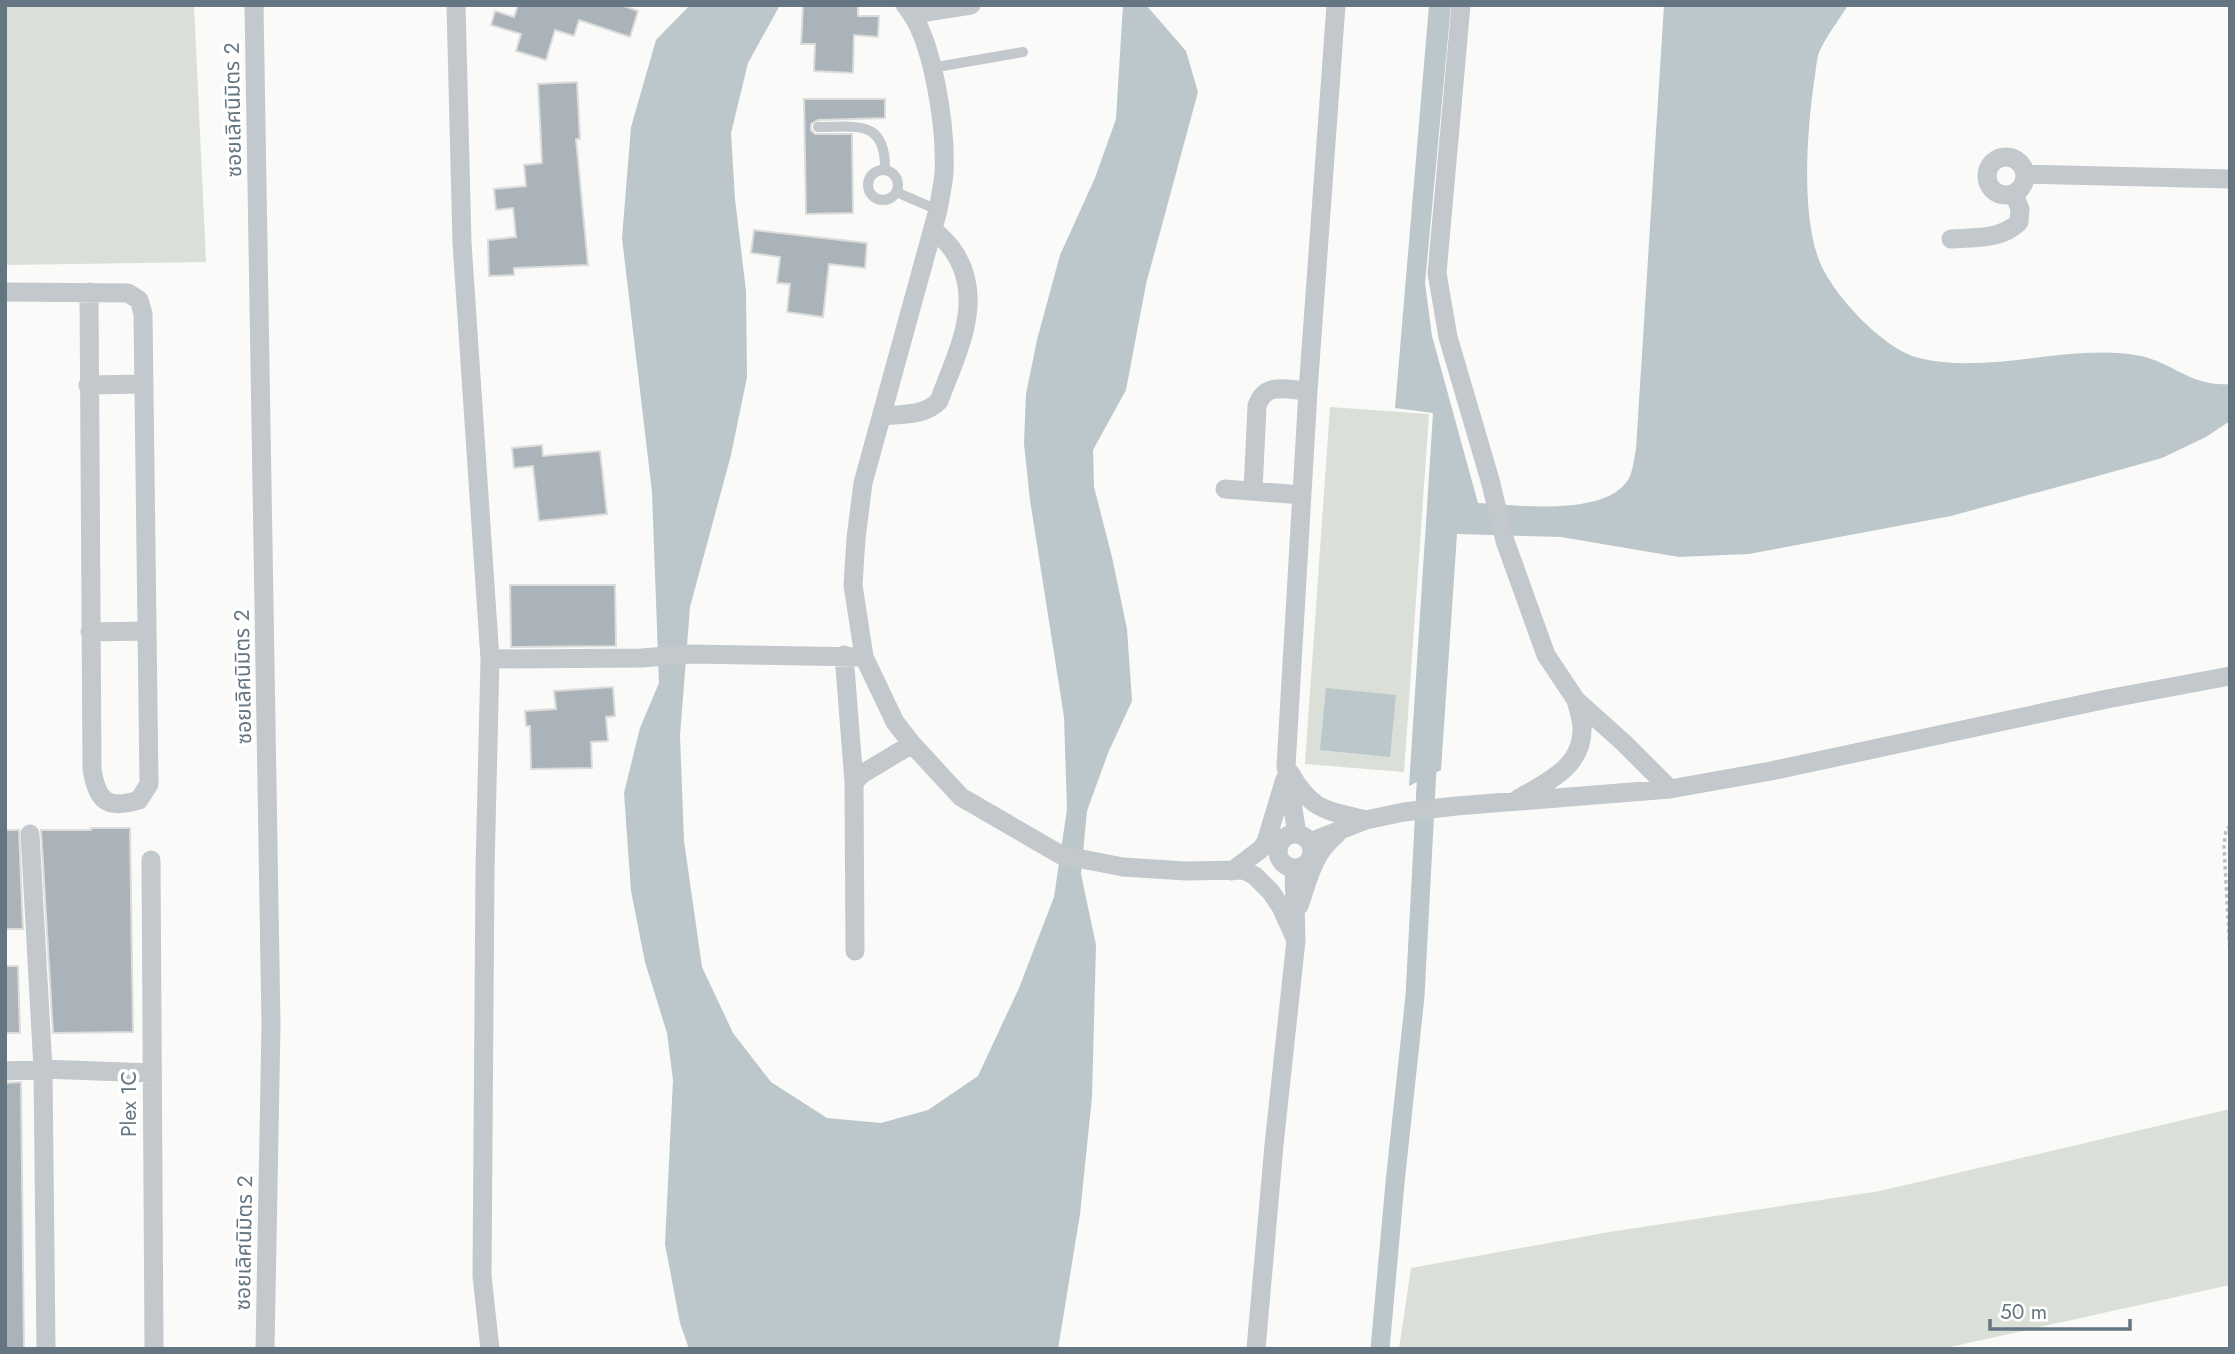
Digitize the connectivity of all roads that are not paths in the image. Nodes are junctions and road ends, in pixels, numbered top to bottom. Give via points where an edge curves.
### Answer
1 (254, 5) edge
2 (456, 5) edge
3 (971, 5) edge
4 (1336, 5) edge
5 (1461, 5) edge
6 (909, 10) edge
7 (1023, 52) dead end
8 (931, 68) junction
9 (818, 127) dead end
10 (885, 170) junction
11 (2025, 174) junction
12 (2230, 179) edge
13 (896, 192) junction
14 (2014, 194) junction
15 (935, 220) junction
16 (1951, 239) dead end
17 (5, 292) edge
18 (89, 292) junction
19 (144, 384) junction
20 (88, 386) junction
21 (1308, 391) junction
22 (882, 416) junction
23 (1225, 489) dead end
24 (1253, 491) junction
25 (1302, 495) junction
26 (147, 631) junction
27 (90, 632) junction
28 (844, 655) junction
29 (864, 657) junction
30 (491, 659) junction
31 (2230, 676) edge
32 (1576, 700) junction
33 (912, 744) junction
34 (1286, 769) junction
35 (854, 782) junction
36 (1670, 789) junction
37 (1514, 802) junction
38 (1361, 822) junction
39 (30, 834) dead end
40 (1303, 838) junction
41 (151, 860) dead end
42 (1287, 865) junction
43 (1238, 871) junction
44 (1295, 916) junction
45 (1296, 940) junction
46 (855, 951) dead end
47 (43, 1069) junction
48 (5, 1071) edge
49 (152, 1073) junction
50 (46, 1349) edge
51 (154, 1349) edge
52 (265, 1349) edge
53 (490, 1349) edge
54 (1255, 1349) edge

1 - 52 street, ซอยเลิศนิมิตร 2 via 271,1025
2 - 30 street via 462,243
3 - 6 street
4 - 21 street
5 - 32 street via 1437,273 1448,337 1505,541 1546,655
6 - 8 street
7 - 8 lane
8 - 15 street via 943,131 944,174
9 - 10 lane via 867,129 878,136 884,144
10 - 13 lane via 898,180
10 - 13 lane via 870,175 868,191 880,201
11 - 12 street
11 - 14 street
11 - 14 street via 2010,158 1990,167 1993,189
13 - 15 lane
14 - 16 street via 2019,222 2010,230
15 - 22 street
15 - 22 street via 962,269 970,298 967,326 939,401 924,411
17 - 18 street
18 - 19 street via 128,293 139,300 144,314
18 - 20 street
19 - 20 street
19 - 26 street
20 - 27 street
21 - 24 street via 1275,389 1260,395
21 - 25 street
22 - 29 street via 863,483 855,547 853,585
23 - 24 street
24 - 25 street
25 - 34 street
26 - 27 street
26 - 27 street via 149,784 139,800 122,805 106,802 95,790
28 - 29 street
28 - 30 street
28 - 35 street
29 - 33 street via 895,722
30 - 53 street via 482,1249
31 - 36 street
32 - 36 street
32 - 37 street via 1582,728 1578,752 1564,772
33 - 35 street
33 - 43 street via 961,797 1071,858 1123,867
34 - 38 street via 1314,804
34 - 40 street
34 - 43 street via 1266,842
35 - 46 street
36 - 37 street
37 - 38 street via 1404,812
38 - 40 street
38 - 44 street via 1322,847
39 - 47 street
40 - 42 street via 1311,855 1308,862 1301,867
40 - 42 street via 1288,835 1281,839 1278,854
41 - 49 street, Plex 1C
42 - 43 street
42 - 44 street
43 - 45 street via 1255,876 1271,892
44 - 45 street
45 - 54 street
47 - 48 street
47 - 49 street
47 - 50 street
49 - 51 street, Plex 1C

